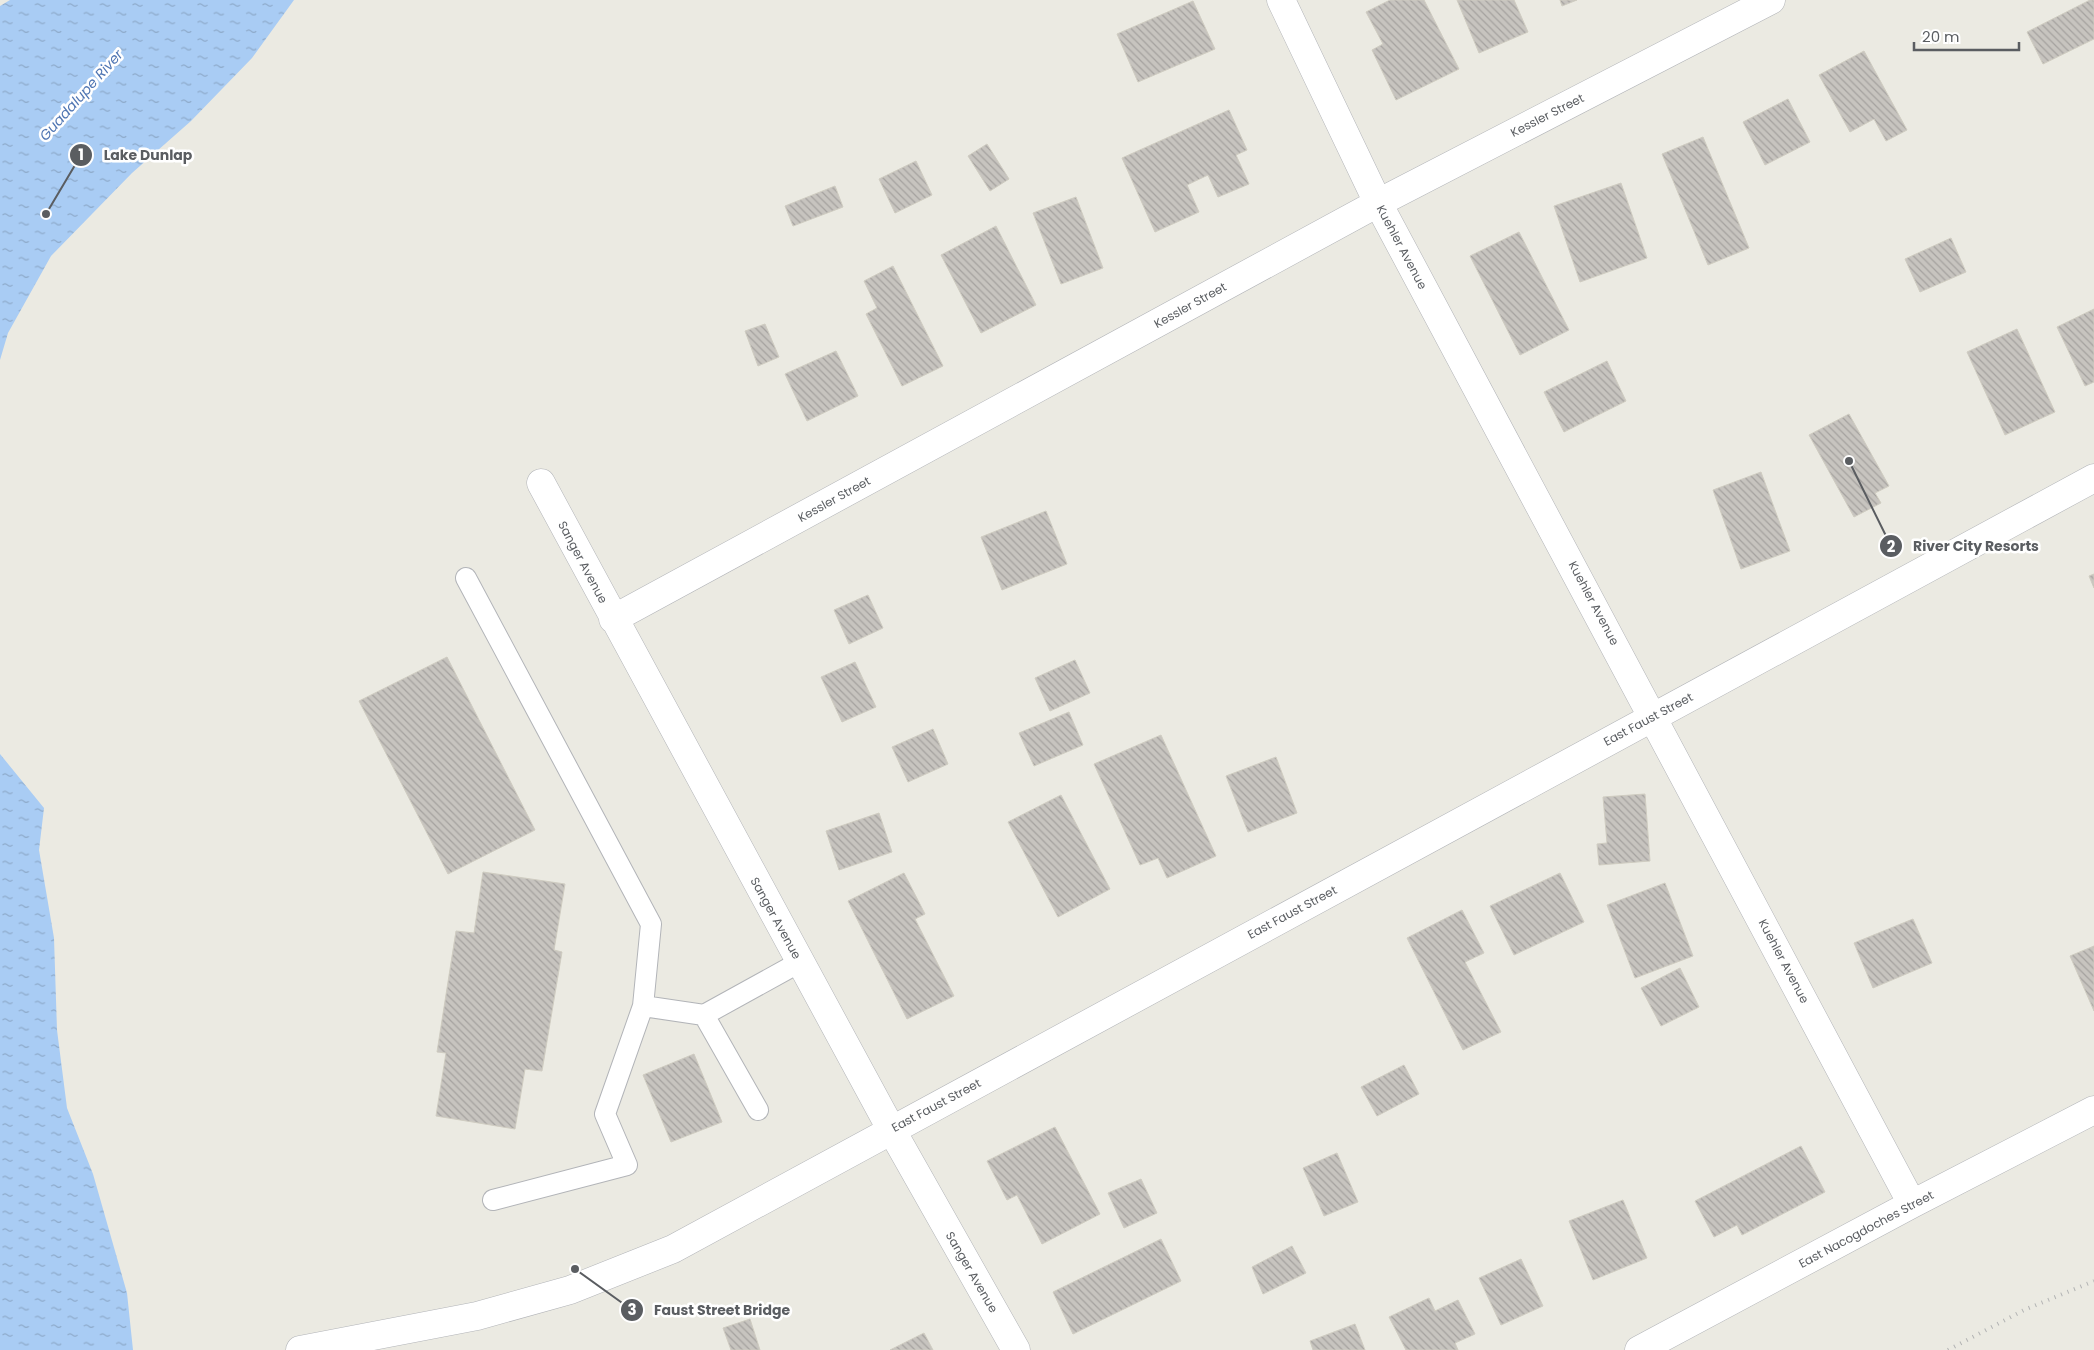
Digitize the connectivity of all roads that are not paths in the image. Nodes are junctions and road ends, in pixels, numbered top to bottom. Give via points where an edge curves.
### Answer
1 (1281, 0) edge
2 (1771, 0) edge
3 (1378, 203) junction
4 (2094, 478) edge
5 (541, 483) dead end
6 (466, 578) dead end
7 (613, 619) junction
8 (1654, 716) junction
9 (800, 962) junction
10 (643, 1006) junction
11 (704, 1015) junction
12 (758, 1110) dead end
13 (2094, 1110) edge
14 (891, 1129) junction
15 (493, 1200) dead end
16 (1912, 1204) junction
17 (300, 1350) edge
18 (1016, 1350) edge
19 (1639, 1350) edge

1 - 3 street, Kuehler Avenue
2 - 3 street, Kessler Street
3 - 7 street, Kessler Street
3 - 8 street, Kuehler Avenue
4 - 8 street, East Faust Street
5 - 7 street, Sanger Avenue
6 - 10 lane via 651,924
7 - 9 street, Sanger Avenue
8 - 14 street, East Faust Street
8 - 16 street, Kuehler Avenue
9 - 11 lane
9 - 14 street, Sanger Avenue
10 - 11 lane
10 - 15 lane via 605,1114 627,1165
11 - 12 lane
13 - 16 street, East Nacogdoches Street
14 - 17 street, East Faust Street via 673,1249 570,1290 477,1316
14 - 18 street, Sanger Avenue
16 - 19 street, East Nacogdoches Street

